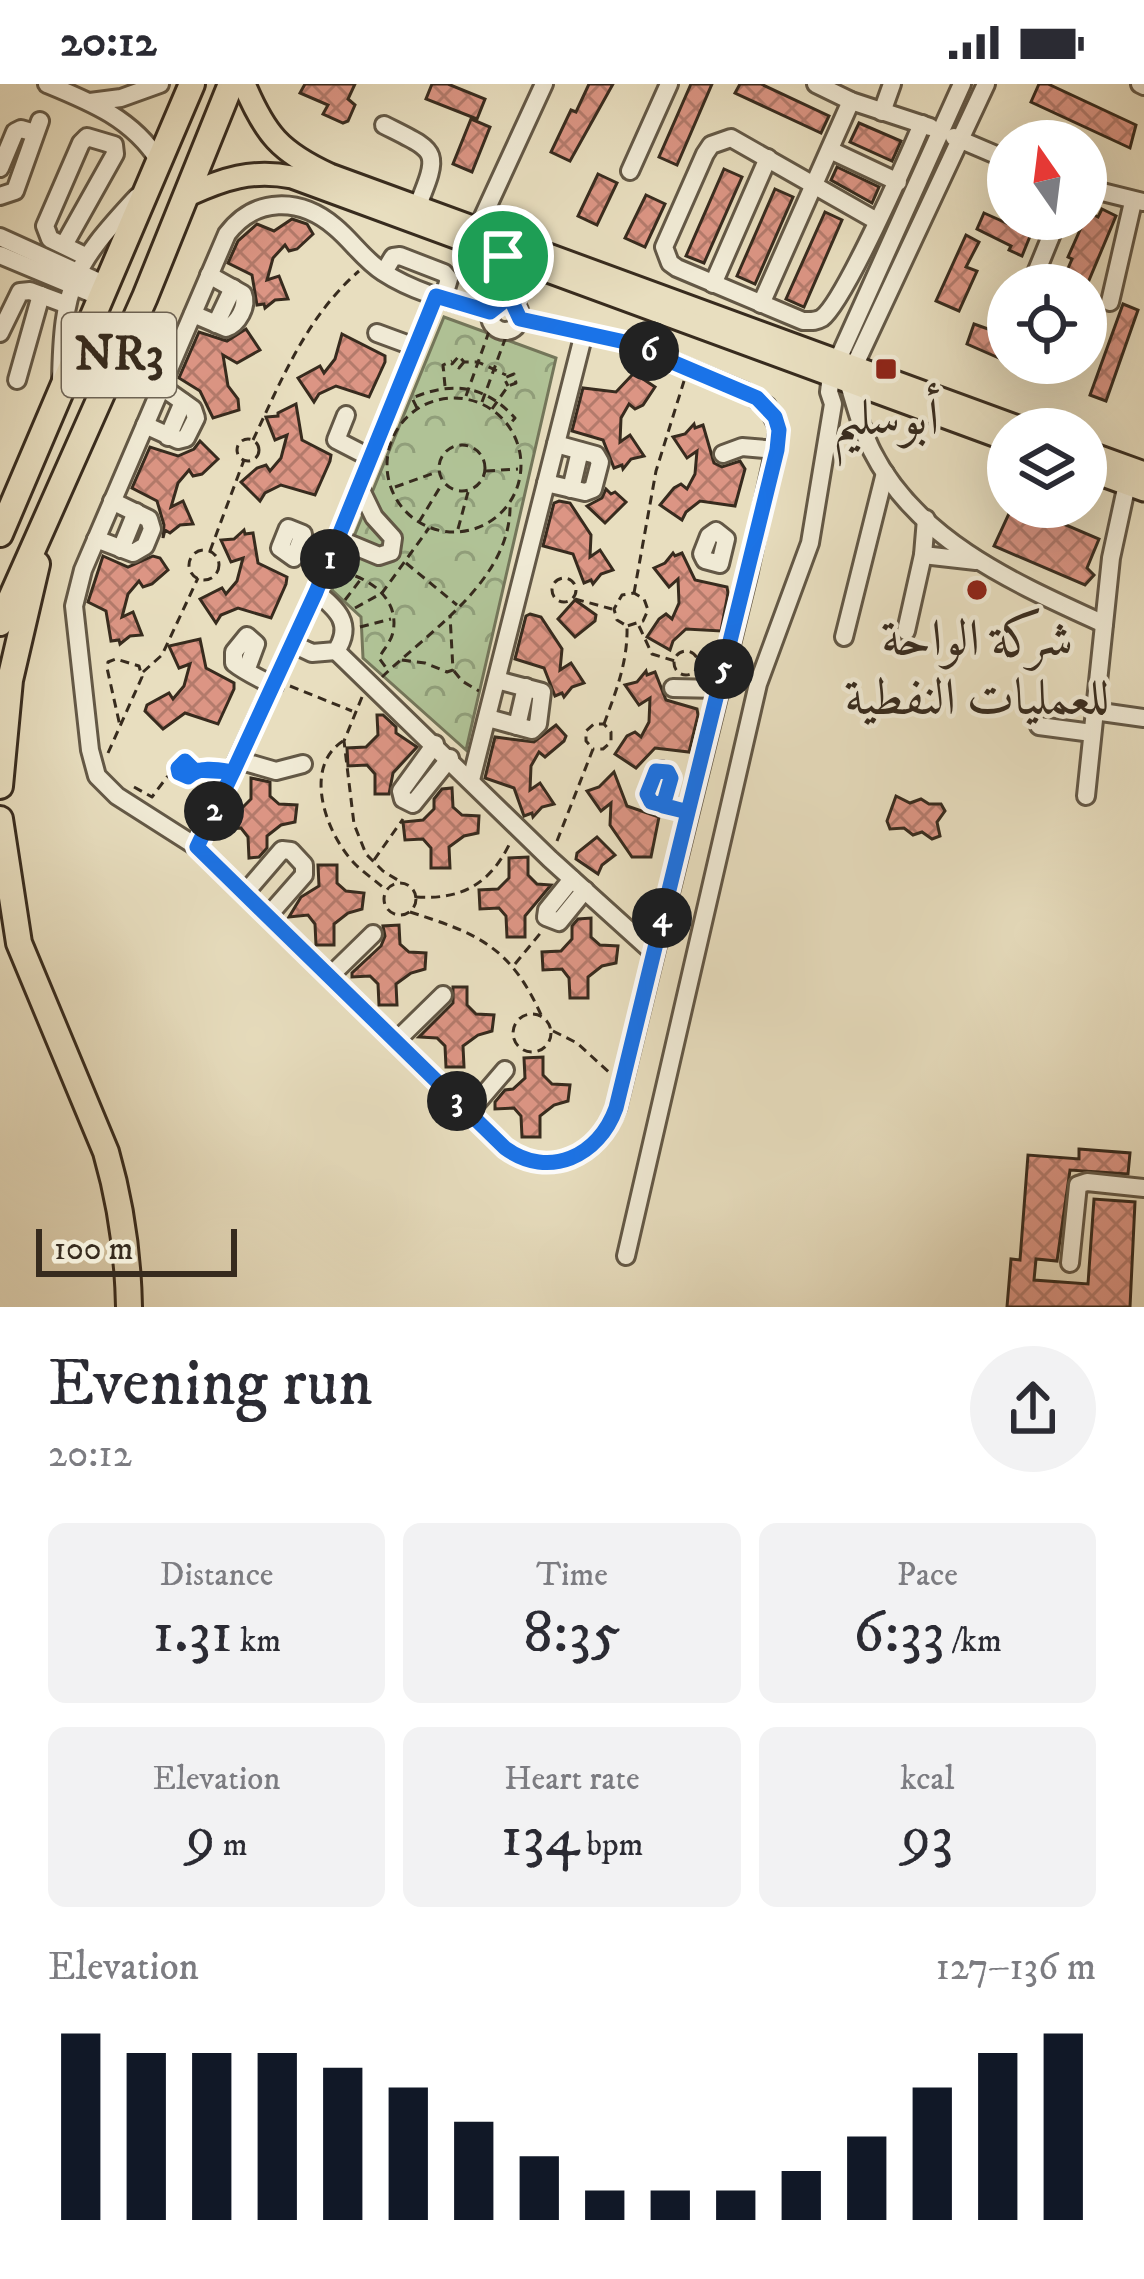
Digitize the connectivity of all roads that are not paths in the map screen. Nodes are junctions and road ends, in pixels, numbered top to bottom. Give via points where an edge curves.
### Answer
1 (47, 84) edge
2 (160, 84) edge
3 (192, 84) edge
4 (231, 84) edge
5 (244, 84) edge
6 (544, 84) edge
7 (669, 84) edge
8 (815, 84) edge
9 (892, 84) edge
10 (962, 84) edge
11 (986, 84) edge
12 (851, 101) junction
13 (89, 102) junction
14 (882, 112) junction
15 (922, 124) junction
16 (384, 125) dead end
17 (942, 130) junction
18 (6, 138) edge
19 (961, 141) junction
20 (830, 150) junction
21 (987, 152) edge
22 (768, 158) junction
23 (0, 168) edge
24 (68, 171) junction
25 (630, 171) dead end
26 (154, 172) junction
27 (327, 182) junction
28 (898, 182) junction
29 (97, 186) junction
30 (814, 188) junction
31 (1107, 194) edge
32 (188, 195) junction
33 (0, 196) edge
34 (1138, 202) edge
35 (418, 206) junction
36 (875, 220) junction
37 (473, 236) junction
38 (0, 237) edge
39 (64, 245) junction
40 (0, 256) edge
41 (503, 256) junction
42 (537, 268) junction
43 (78, 271) junction
44 (209, 274) junction
45 (713, 284) junction
46 (106, 292) junction
47 (41, 295) junction
48 (439, 297) junction
49 (1110, 302) dead end
50 (65, 304) junction
51 (761, 304) junction
52 (193, 314) junction
53 (504, 315) junction
54 (0, 333) edge
55 (377, 333) dead end
56 (584, 333) junction
57 (415, 347) junction
58 (842, 370) junction
59 (17, 380) dead end
60 (162, 387) junction
61 (60, 396) junction
62 (346, 415) dead end
63 (987, 417) edge
64 (145, 425) junction
65 (987, 431) edge
66 (556, 444) junction
67 (777, 450) junction
68 (723, 454) dead end
69 (370, 458) junction
70 (1107, 464) edge
71 (885, 473) junction
72 (1107, 474) edge
73 (1138, 482) edge
74 (546, 483) junction
75 (359, 486) junction
76 (112, 502) junction
77 (926, 519) junction
78 (47, 521) junction
79 (0, 534) edge
80 (96, 539) junction
81 (338, 539) junction
82 (923, 555) junction
83 (295, 558) dead end
84 (977, 561) junction
85 (720, 565) dead end
86 (327, 567) junction
87 (748, 571) junction
88 (316, 592) junction
89 (0, 623) edge
90 (1104, 625) junction
91 (906, 631) dead end
92 (844, 637) dead end
93 (293, 644) junction
94 (336, 651) junction
95 (246, 671) dead end
96 (277, 680) junction
97 (673, 688) dead end
98 (495, 689) junction
99 (719, 689) junction
100 (1094, 711) junction
101 (488, 718) junction
102 (1144, 718) edge
103 (1039, 726) dead end
104 (1091, 733) junction
105 (435, 744) junction
106 (450, 758) junction
107 (303, 764) dead end
108 (236, 766) junction
109 (471, 780) junction
110 (0, 786) edge
111 (1086, 796) dead end
112 (663, 806) dead end
113 (688, 812) junction
114 (0, 819) edge
115 (197, 847) junction
116 (261, 875) junction
117 (578, 885) junction
118 (245, 893) junction
119 (285, 897) junction
120 (268, 916) junction
121 (551, 920) road end
122 (373, 934) dead end
123 (654, 953) junction
124 (330, 976) junction
125 (443, 995) dead end
126 (396, 1041) junction
127 (505, 1070) dead end
128 (469, 1112) junction
129 (1144, 1188) edge
130 (626, 1256) dead end
131 (1070, 1263) dead end
132 (129, 1307) edge

1 - 13 street
2 - 13 street
3 - 26 highway, NR3
4 - 32 highway, NR3
5 - 27 main road via 272,138
6 - 37 street
7 - 25 street
8 - 12 street
9 - 14 street
10 - 17 street
11 - 19 street
12 - 14 street
12 - 20 street
13 - 26 street via 137,131
14 - 15 street
15 - 17 street
15 - 28 street
16 - 35 street via 433,158
17 - 19 street
17 - 58 street
18 - 23 street
18 - 33 street via 37,127 15,190
19 - 21 street
19 - 58 street
20 - 28 street
20 - 30 street
22 - 30 street
22 - 45 street
22 - 45 street via 730,138 711,146 666,238 670,263
24 - 29 street
24 - 29 street via 83,139 110,143 116,154
24 - 39 street via 45,226
26 - 43 street
26 - 46 highway, NR3
27 - 32 main road via 252,173
27 - 35 main road
27 - 37 main road
28 - 36 street
29 - 39 street
30 - 36 street
30 - 51 street
31 - 34 street
32 - 78 highway, NR3
34 - 49 street
35 - 37 main road
36 - 51 street via 823,317 803,321
37 - 41 main road
37 - 58 main road
38 - 43 street
39 - 43 street
40 - 43 street
41 - 42 main road
41 - 53 street
42 - 53 street
42 - 58 main road
43 - 46 street
43 - 50 street
44 - 48 street via 239,217 277,203 324,219 376,267
44 - 52 street
44 - 52 street via 232,287 216,324
45 - 51 street
46 - 61 highway, NR3
47 - 50 street
47 - 54 street via 17,294
47 - 59 street
48 - 53 street
48 - 57 street
50 - 61 street
52 - 60 street
53 - 56 street
55 - 57 street
56 - 66 street
56 - 67 street via 757,398 779,430
57 - 69 street
58 - 63 main road
58 - 65 main road
58 - 71 street
58 - 130 street via 829,392 810,543 758,684
60 - 64 street
60 - 64 street via 195,413 195,422 182,440
61 - 79 highway, NR3
62 - 69 street via 335,440
64 - 76 street
66 - 74 street
66 - 74 street via 596,455 595,484 585,493
67 - 68 street
67 - 87 street
69 - 75 street
70 - 73 main road
71 - 77 street
71 - 92 street
72 - 73 main road
73 - 90 street via 1111,557
74 - 98 street
75 - 81 street
75 - 81 street via 393,538 391,552 379,556
76 - 80 street
76 - 80 street via 136,512 121,549
77 - 82 street
77 - 84 street
78 - 89 highway, NR3
78 - 110 highway via 10,680
80 - 115 street via 74,606 92,764 125,802
81 - 86 street
82 - 84 street
82 - 91 street
83 - 86 street
84 - 90 street
85 - 87 street
86 - 88 street
87 - 99 street
88 - 93 street
88 - 94 street via 341,619
90 - 100 street
93 - 94 street
93 - 96 street
94 - 105 street
95 - 96 street
96 - 108 street
97 - 99 street
98 - 101 street
98 - 101 street via 526,688 518,726
99 - 113 street
100 - 102 street
100 - 104 street
101 - 109 street
103 - 104 street
104 - 111 street
105 - 106 street
105 - 106 street via 403,799 413,804
106 - 109 street
107 - 108 street via 276,771
108 - 115 street
109 - 117 street
112 - 113 street
113 - 123 street
114 - 132 highway via 19,943 117,1188
115 - 118 street
116 - 118 street
116 - 119 street
116 - 119 street via 291,851 305,870
117 - 121 street via 547,910
117 - 123 street
118 - 120 street
119 - 120 street
120 - 124 street
122 - 124 street
123 - 128 street via 623,1085 604,1135 587,1150 562,1162 535,1162 513,1154
124 - 126 street
125 - 126 street
126 - 128 street
127 - 128 street
129 - 131 street via 1078,1185

